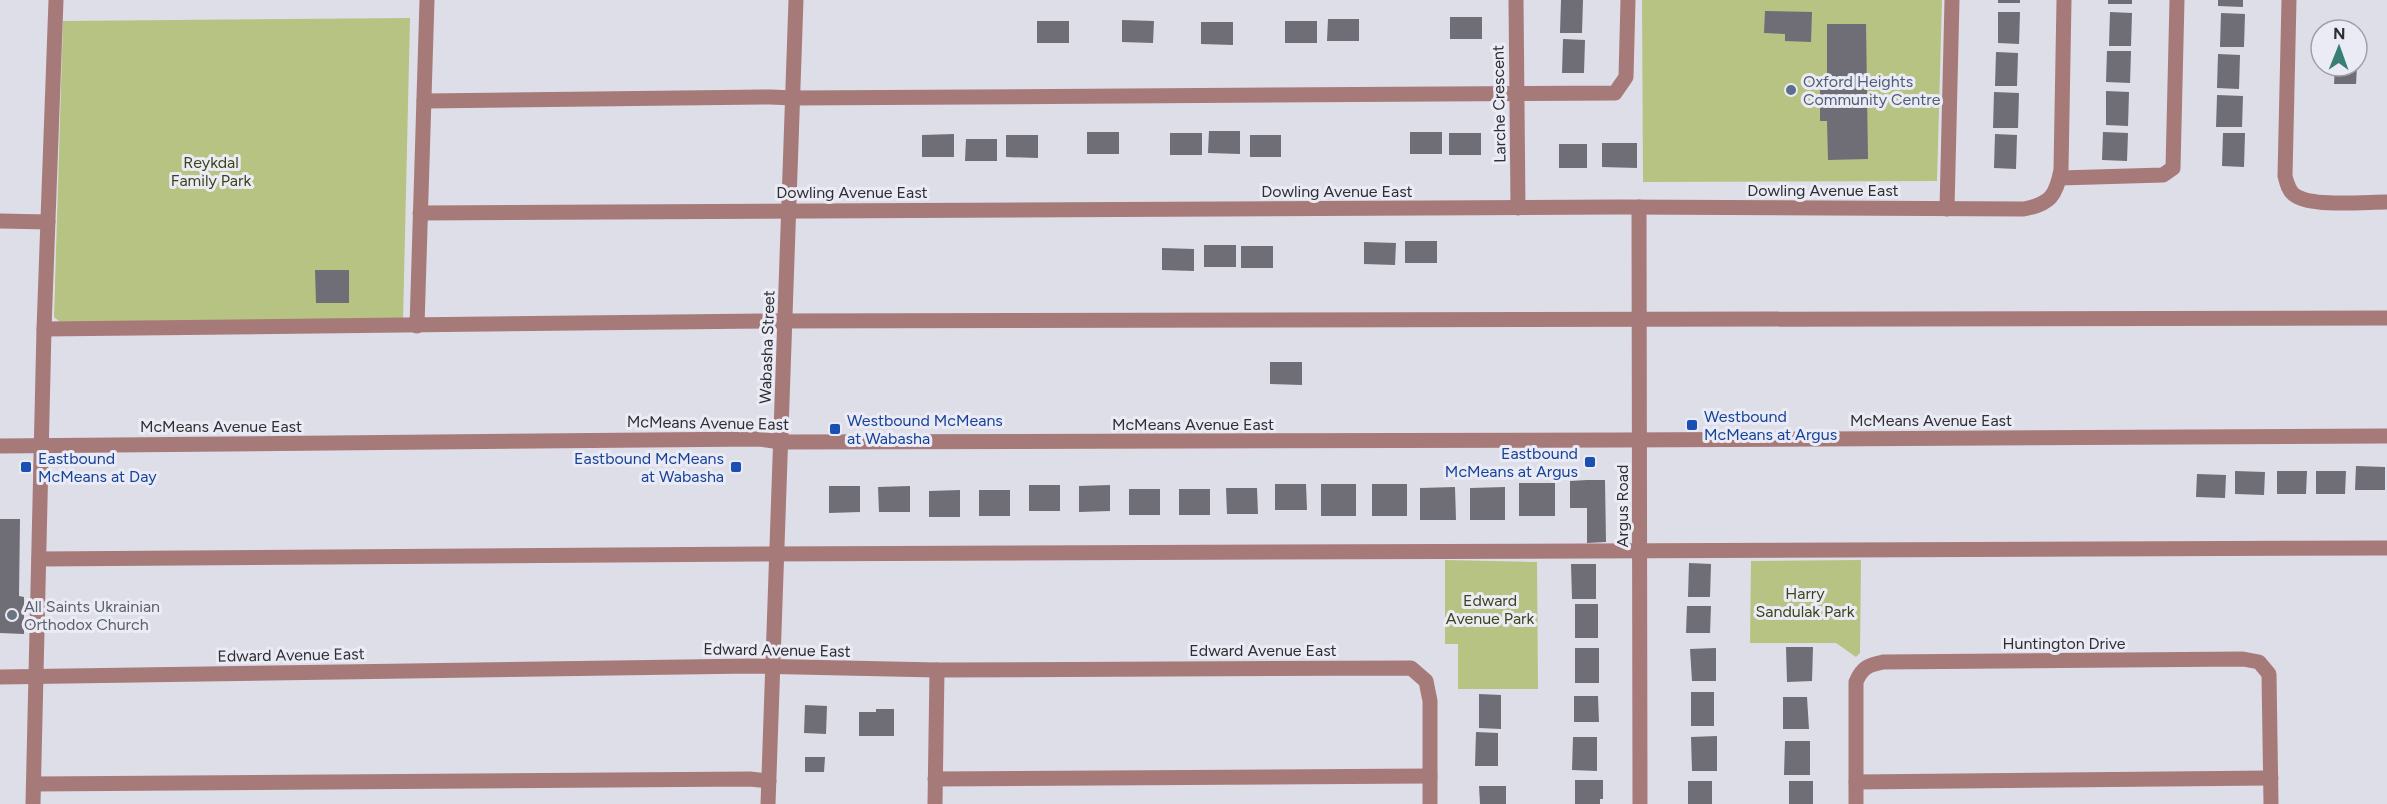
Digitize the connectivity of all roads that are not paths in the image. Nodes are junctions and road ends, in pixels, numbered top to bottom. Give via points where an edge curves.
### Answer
1 (56, 0) edge
2 (427, 0) edge
3 (796, 0) edge
4 (1516, 0) edge
5 (1628, 0) edge
6 (1952, 0) edge
7 (2064, 0) edge
8 (2177, 0) edge
9 (2289, 0) edge
10 (1517, 94) junction
11 (793, 98) junction
12 (424, 102) junction
13 (2060, 178) junction
14 (2387, 202) edge
15 (1639, 207) junction
16 (1518, 208) junction
17 (1947, 209) junction
18 (790, 212) junction
19 (420, 213) junction
20 (0, 220) edge
21 (48, 222) junction
22 (2387, 318) edge
23 (1641, 320) junction
24 (786, 322) junction
25 (417, 326) junction
26 (44, 329) junction
27 (2387, 436) edge
28 (1639, 440) junction
29 (781, 442) junction
30 (42, 445) junction
31 (0, 446) edge
32 (2387, 548) edge
33 (1640, 550) junction
34 (775, 555) junction
35 (39, 559) junction
36 (773, 667) junction
37 (937, 670) junction
38 (0, 677) edge
39 (36, 677) junction
40 (1430, 776) junction
41 (2271, 778) junction
42 (935, 779) junction
43 (769, 781) junction
44 (1856, 782) junction
45 (34, 784) junction
46 (33, 804) edge
47 (768, 804) edge
48 (935, 804) edge
49 (1430, 804) edge
50 (1640, 804) edge
51 (1856, 804) edge
52 (2271, 804) edge

1 - 21 street
2 - 12 street
3 - 11 street, Wabasha Street
4 - 10 street, Larche Crescent
5 - 10 street via 1626,77 1615,93
6 - 17 street
7 - 13 street
8 - 13 street via 2173,168 2163,175
9 - 14 street via 2287,187 2309,202
10 - 11 street
10 - 16 street, Larche Crescent
11 - 12 street
11 - 18 street, Wabasha Street
12 - 19 street
13 - 17 street, Dowling Avenue East via 2058,189 2042,205 2024,209
15 - 16 street, Dowling Avenue East
15 - 17 street, Dowling Avenue East
15 - 23 street, Argus Road
16 - 18 street, Dowling Avenue East
18 - 19 street, Dowling Avenue East
18 - 24 street, Wabasha Street
19 - 25 street
20 - 21 street
21 - 26 street
22 - 23 street
23 - 24 street
23 - 28 street, Argus Road
24 - 25 street
24 - 29 street, Wabasha Street
25 - 26 street
26 - 30 street
27 - 28 street, McMeans Avenue East
28 - 29 street, McMeans Avenue East
28 - 33 street, Argus Road
29 - 30 street, McMeans Avenue East via 759,439
29 - 34 street, Wabasha Street
30 - 31 street, McMeans Avenue East
30 - 35 street
32 - 33 street
33 - 34 street
33 - 50 street, Argus Road
34 - 35 street
34 - 36 street, Wabasha Street
35 - 39 street
36 - 37 street, Edward Avenue East
36 - 39 street, Edward Avenue East
36 - 43 street, Wabasha Street
37 - 40 street, Edward Avenue East via 1411,668 1426,681 1430,701
37 - 42 street
38 - 39 street, Edward Avenue East
39 - 45 street
40 - 42 street
40 - 49 street, Edward Avenue East
41 - 44 street
41 - 44 street, Huntington Drive via 2271,691 2269,674 2259,662 1895,662 1866,666 1856,682
41 - 52 street, Huntington Drive
42 - 48 street
43 - 45 street
43 - 47 street, Wabasha Street
44 - 51 street, Huntington Drive
45 - 46 street

